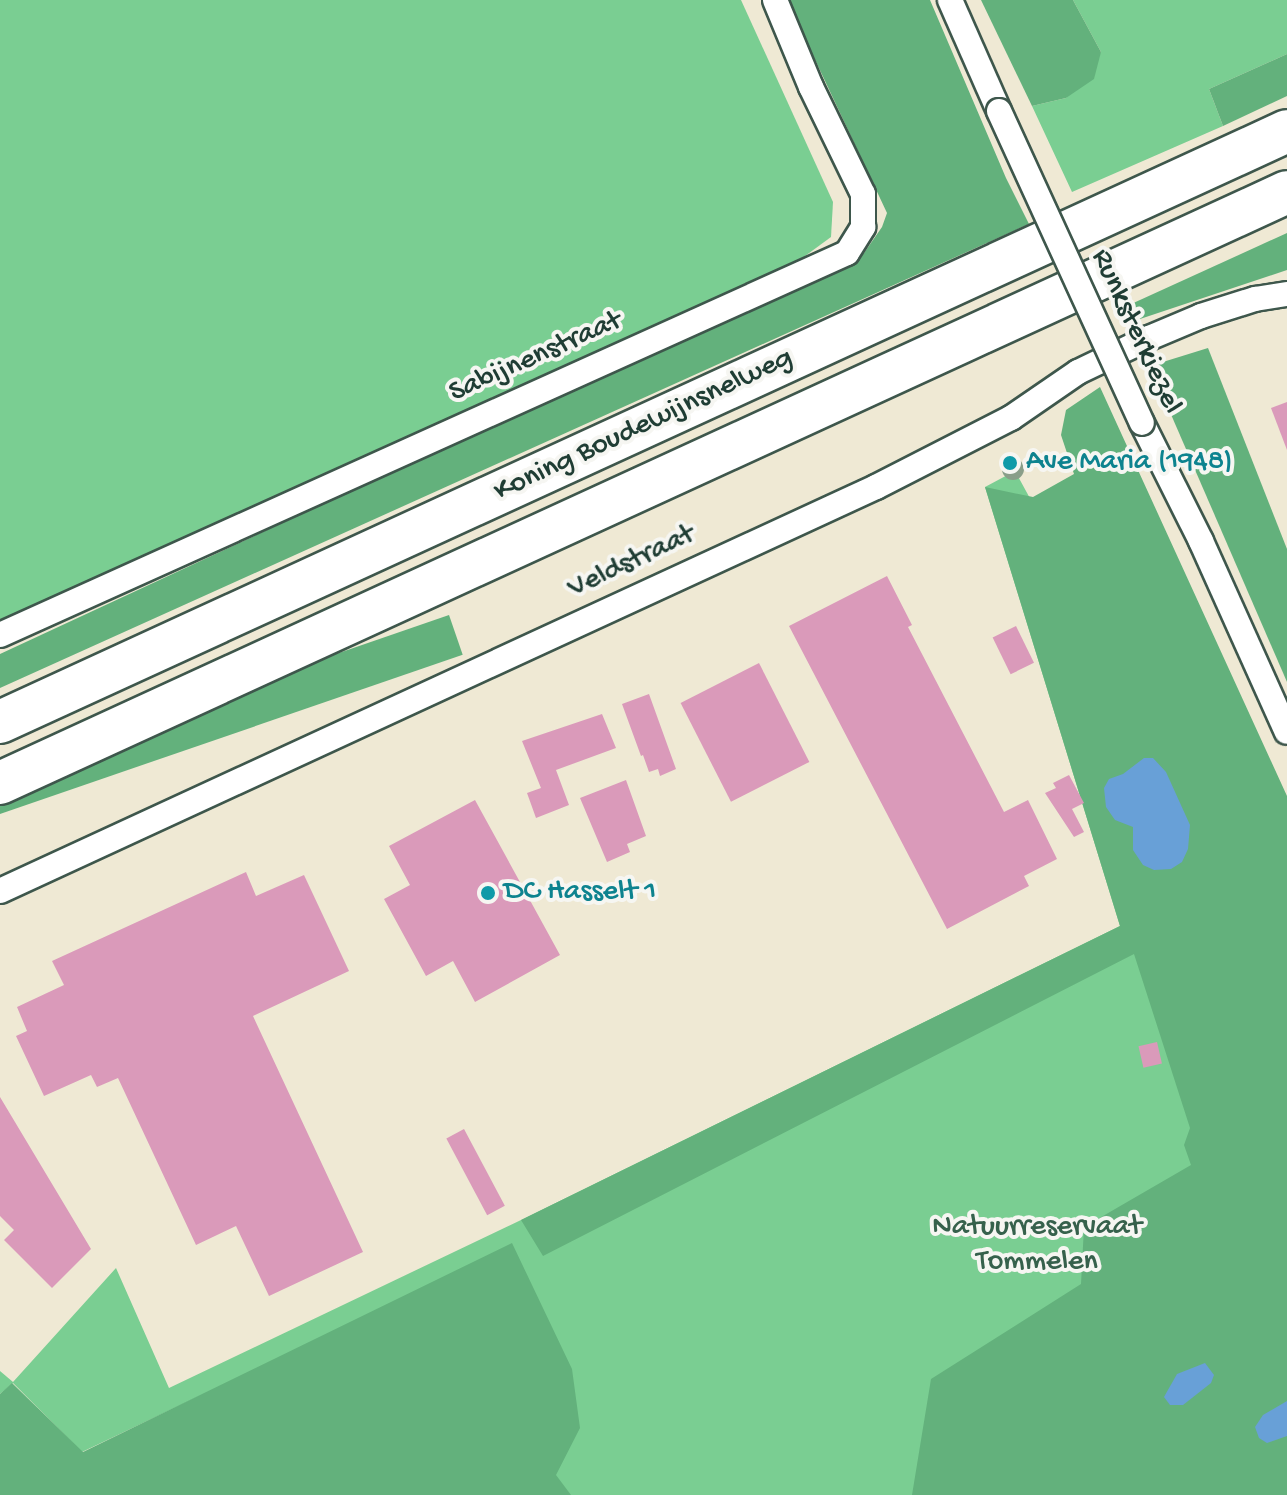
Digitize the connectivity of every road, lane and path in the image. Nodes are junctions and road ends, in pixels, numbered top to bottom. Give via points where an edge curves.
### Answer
1 (775, 0) edge
2 (950, 0) edge
3 (1287, 131) edge
4 (1287, 192) edge
5 (1287, 294) edge
6 (0, 635) edge
7 (0, 722) edge
8 (1287, 732) edge
9 (0, 783) edge
10 (0, 891) edge

1 - 6 street, Sabijnenstraat via 863,194 863,227 847,253
2 - 8 street, Runksterkiezel, bridge
3 - 7 highway, Koning Boudewijnsnelweg
4 - 9 highway, Koning Boudewijnsnelweg
5 - 10 street, Veldstraat via 1214,312 1149,338 1078,372 1011,418 876,487

